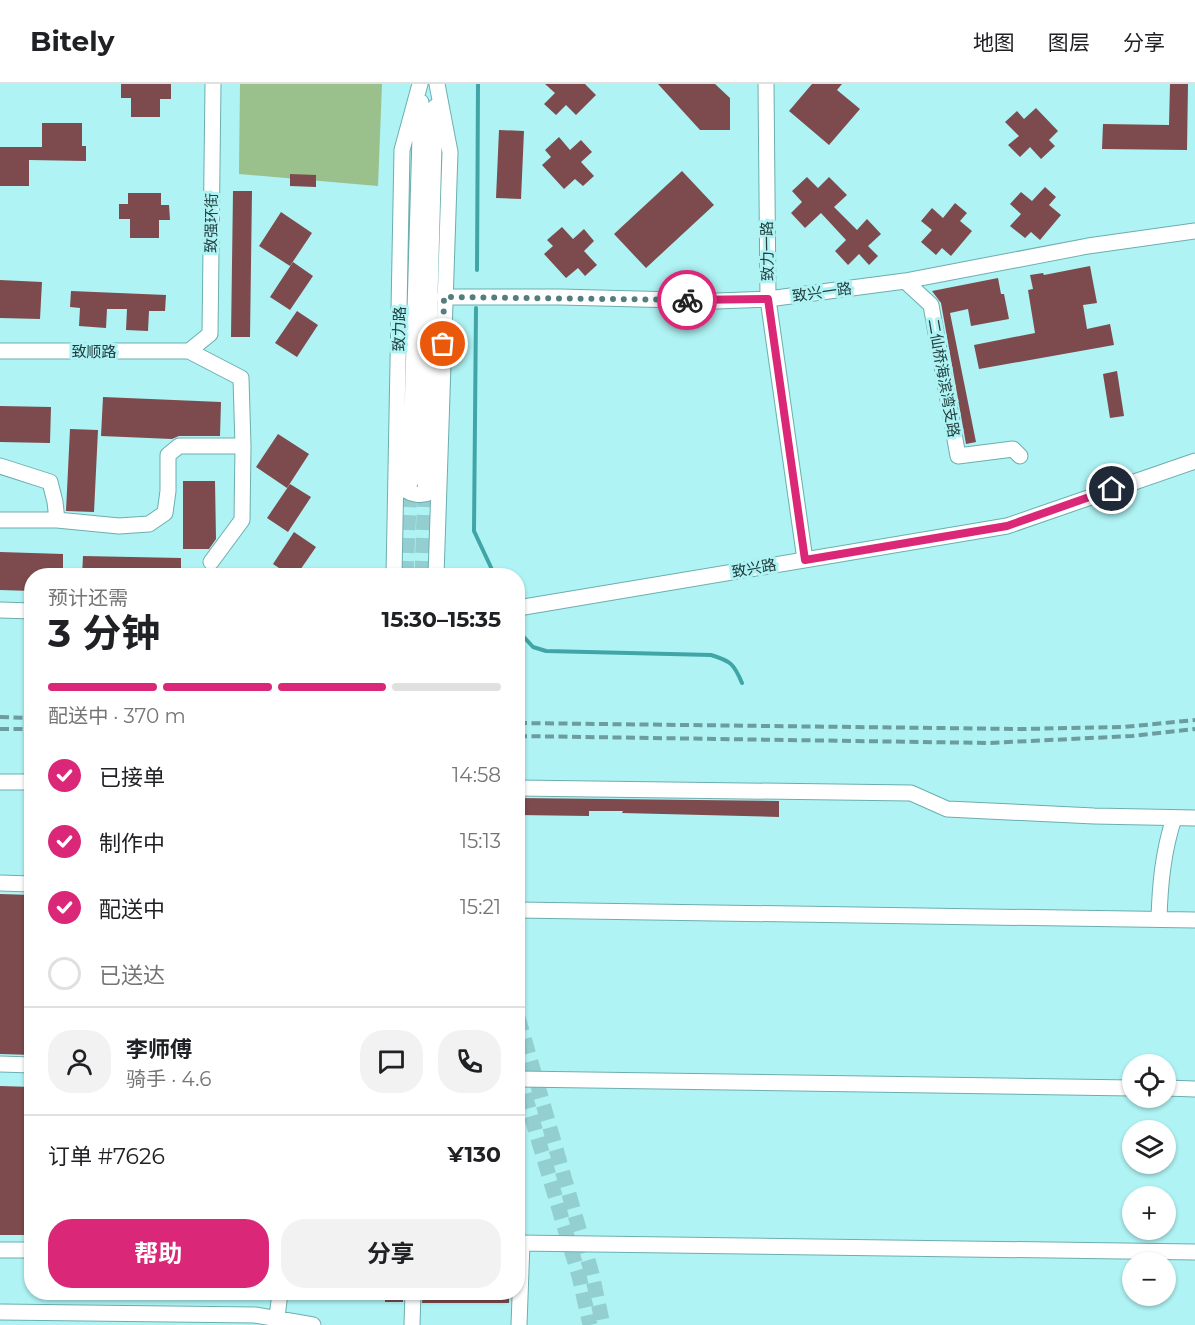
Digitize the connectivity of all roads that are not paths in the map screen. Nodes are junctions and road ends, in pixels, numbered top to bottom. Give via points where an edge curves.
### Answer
1 (213, 84) edge
2 (420, 84) edge
3 (437, 84) edge
4 (766, 84) edge
5 (1195, 231) edge
6 (905, 281) junction
7 (444, 297) junction
8 (768, 299) junction
9 (0, 351) edge
10 (189, 351) junction
11 (243, 446) junction
12 (1020, 456) dead end
13 (1195, 461) edge
14 (0, 466) edge
15 (418, 483) junction
16 (0, 520) edge
17 (57, 520) junction
18 (805, 560) junction
19 (211, 562) dead end
20 (396, 568) edge
21 (434, 568) edge
22 (525, 607) edge
23 (0, 610) edge
24 (24, 611) edge
25 (0, 782) edge
26 (24, 782) edge
27 (525, 788) edge
28 (1195, 819) edge
29 (1172, 825) junction
30 (0, 883) edge
31 (24, 884) edge
32 (525, 910) edge
33 (1159, 919) junction
34 (1195, 920) edge
35 (0, 1064) edge
36 (24, 1065) edge
37 (525, 1079) edge
38 (1122, 1088) edge
39 (1176, 1088) edge
40 (1195, 1089) edge
41 (525, 1243) edge
42 (0, 1250) edge
43 (24, 1250) edge
44 (1195, 1252) edge
45 (278, 1300) edge
46 (414, 1300) edge
47 (519, 1300) edge
48 (0, 1312) edge
49 (276, 1321) edge
50 (313, 1325) edge
51 (412, 1325) edge
52 (519, 1325) edge

1 - 10 street, 致强环街 via 210,334
2 - 15 street, 致力路
3 - 7 street, 致力路 via 450,152
3 - 15 street, 致力路
4 - 8 street, 致力一路
5 - 6 street, 致兴一路 via 1088,246
6 - 8 street, 致兴一路
6 - 12 street, 二仙桥海滨湾支路 via 931,305 958,456 1013,449
7 - 8 street, 致兴一路
7 - 15 street, 致力路
8 - 18 street, 致力一路
9 - 10 street, 致顺路
10 - 11 street via 241,378
11 - 17 street via 179,446 168,455 165,513 149,524 119,526
11 - 19 street via 242,520
13 - 18 street, 致兴路 via 1007,526
14 - 17 street via 50,482
15 - 20 street, 致力路
15 - 21 street, 致力路
16 - 17 street
18 - 22 street, 致兴路
23 - 24 street
25 - 26 street
27 - 29 street via 911,793 947,809 1144,818
28 - 29 street
29 - 33 street via 1161,874
30 - 31 street
32 - 33 street
33 - 34 street
35 - 36 street
37 - 38 street
39 - 40 street
41 - 44 street
42 - 43 street
45 - 49 street
46 - 51 street
47 - 52 street
48 - 49 street via 255,1315
49 - 50 street

